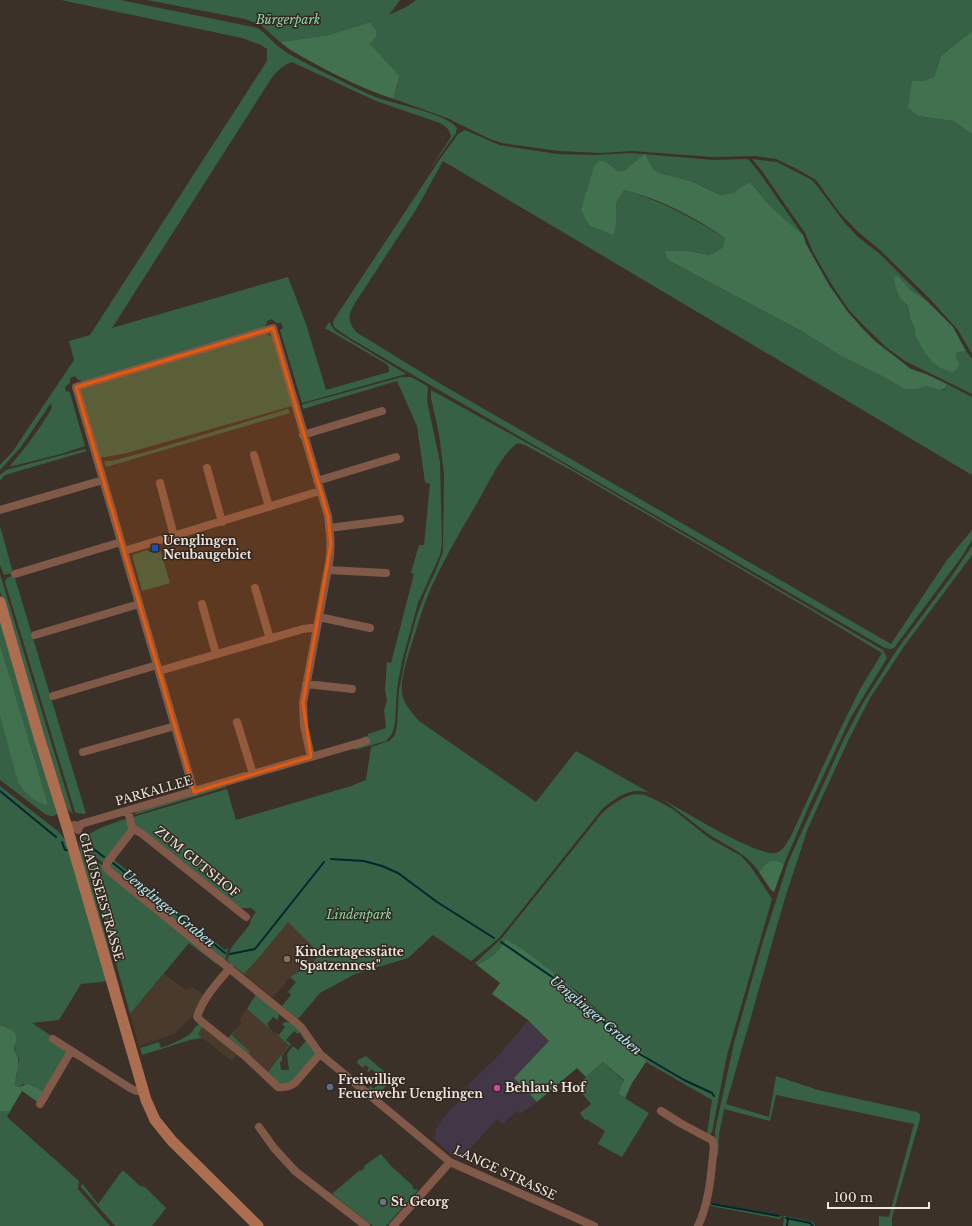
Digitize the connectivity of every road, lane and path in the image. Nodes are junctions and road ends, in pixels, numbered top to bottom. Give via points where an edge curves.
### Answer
1 (382, 411) dead end
2 (303, 435) junction
3 (254, 455) dead end
4 (396, 457) dead end
5 (207, 468) dead end
6 (103, 480) junction
7 (317, 481) junction
8 (160, 483) dead end
9 (320, 491) junction
10 (269, 507) junction
11 (0, 510) edge
12 (400, 519) dead end
13 (222, 522) junction
14 (329, 528) junction
15 (174, 536) junction
16 (121, 542) junction
17 (124, 551) junction
18 (328, 570) junction
19 (386, 573) dead end
20 (15, 574) dead end
21 (255, 588) dead end
22 (0, 602) edge
23 (139, 604) junction
24 (202, 604) dead end
25 (319, 617) junction
26 (370, 628) dead end
27 (316, 629) junction
28 (35, 634) dead end
29 (270, 638) junction
30 (216, 654) junction
31 (158, 668) junction
32 (306, 684) junction
33 (352, 689) dead end
34 (53, 696) dead end
35 (237, 722) dead end
36 (176, 726) junction
37 (366, 741) dead end
38 (83, 752) dead end
39 (311, 757) junction
40 (253, 774) junction
41 (194, 792) junction
42 (128, 811) junction
43 (68, 827) junction
44 (132, 828) junction
45 (246, 917) dead end
46 (230, 968) junction
47 (53, 1040) dead end
48 (71, 1051) junction
49 (320, 1054) junction
50 (143, 1091) junction
51 (40, 1104) dead end
52 (661, 1111) dead end
53 (259, 1127) dead end
54 (450, 1162) junction
55 (258, 1226) edge
56 (366, 1226) edge
57 (393, 1226) edge
58 (594, 1226) edge
59 (698, 1226) edge

1 - 2 street
2 - 6 street via 273,328 76,387
2 - 7 street
3 - 10 street
4 - 7 street
5 - 13 street
6 - 11 street
6 - 16 street
7 - 9 street
8 - 15 street
9 - 10 street
9 - 14 street
10 - 13 street
12 - 14 street
13 - 15 street
14 - 18 street
15 - 17 street
16 - 17 street
16 - 20 street
17 - 23 street
18 - 19 street
18 - 25 street
21 - 29 street
22 - 43 main road, CHAUSSEESTRASSE
23 - 28 street
23 - 31 street
24 - 30 street
25 - 26 street
25 - 27 street
27 - 29 street via 303,629
27 - 32 street
29 - 30 street
30 - 31 street
31 - 34 street
31 - 36 street
32 - 33 street
32 - 39 street via 303,703 304,726
35 - 40 street
36 - 38 street
36 - 41 street
37 - 39 street, PARKALLEE
39 - 40 street, PARKALLEE
40 - 41 street, PARKALLEE
41 - 42 street, PARKALLEE
42 - 43 street, PARKALLEE via 81,824 78,830 75,826
42 - 44 street
43 - 50 main road, CHAUSSEESTRASSE
44 - 45 street, ZUM GUTSHOF
44 - 46 street, LANGE STRASSE via 106,867
46 - 49 street, LANGE STRASSE via 301,1027
46 - 49 street via 200,1008 197,1017 201,1021 283,1088 295,1083
47 - 48 street
48 - 50 street via 130,1088
48 - 51 street
49 - 54 street, LANGE STRASSE
50 - 55 main road, CHAUSSEESTRASSE via 152,1114 164,1132
52 - 59 street via 708,1138 714,1146 707,1202
53 - 56 street via 295,1171
54 - 57 street
54 - 58 street, LANGE STRASSE

